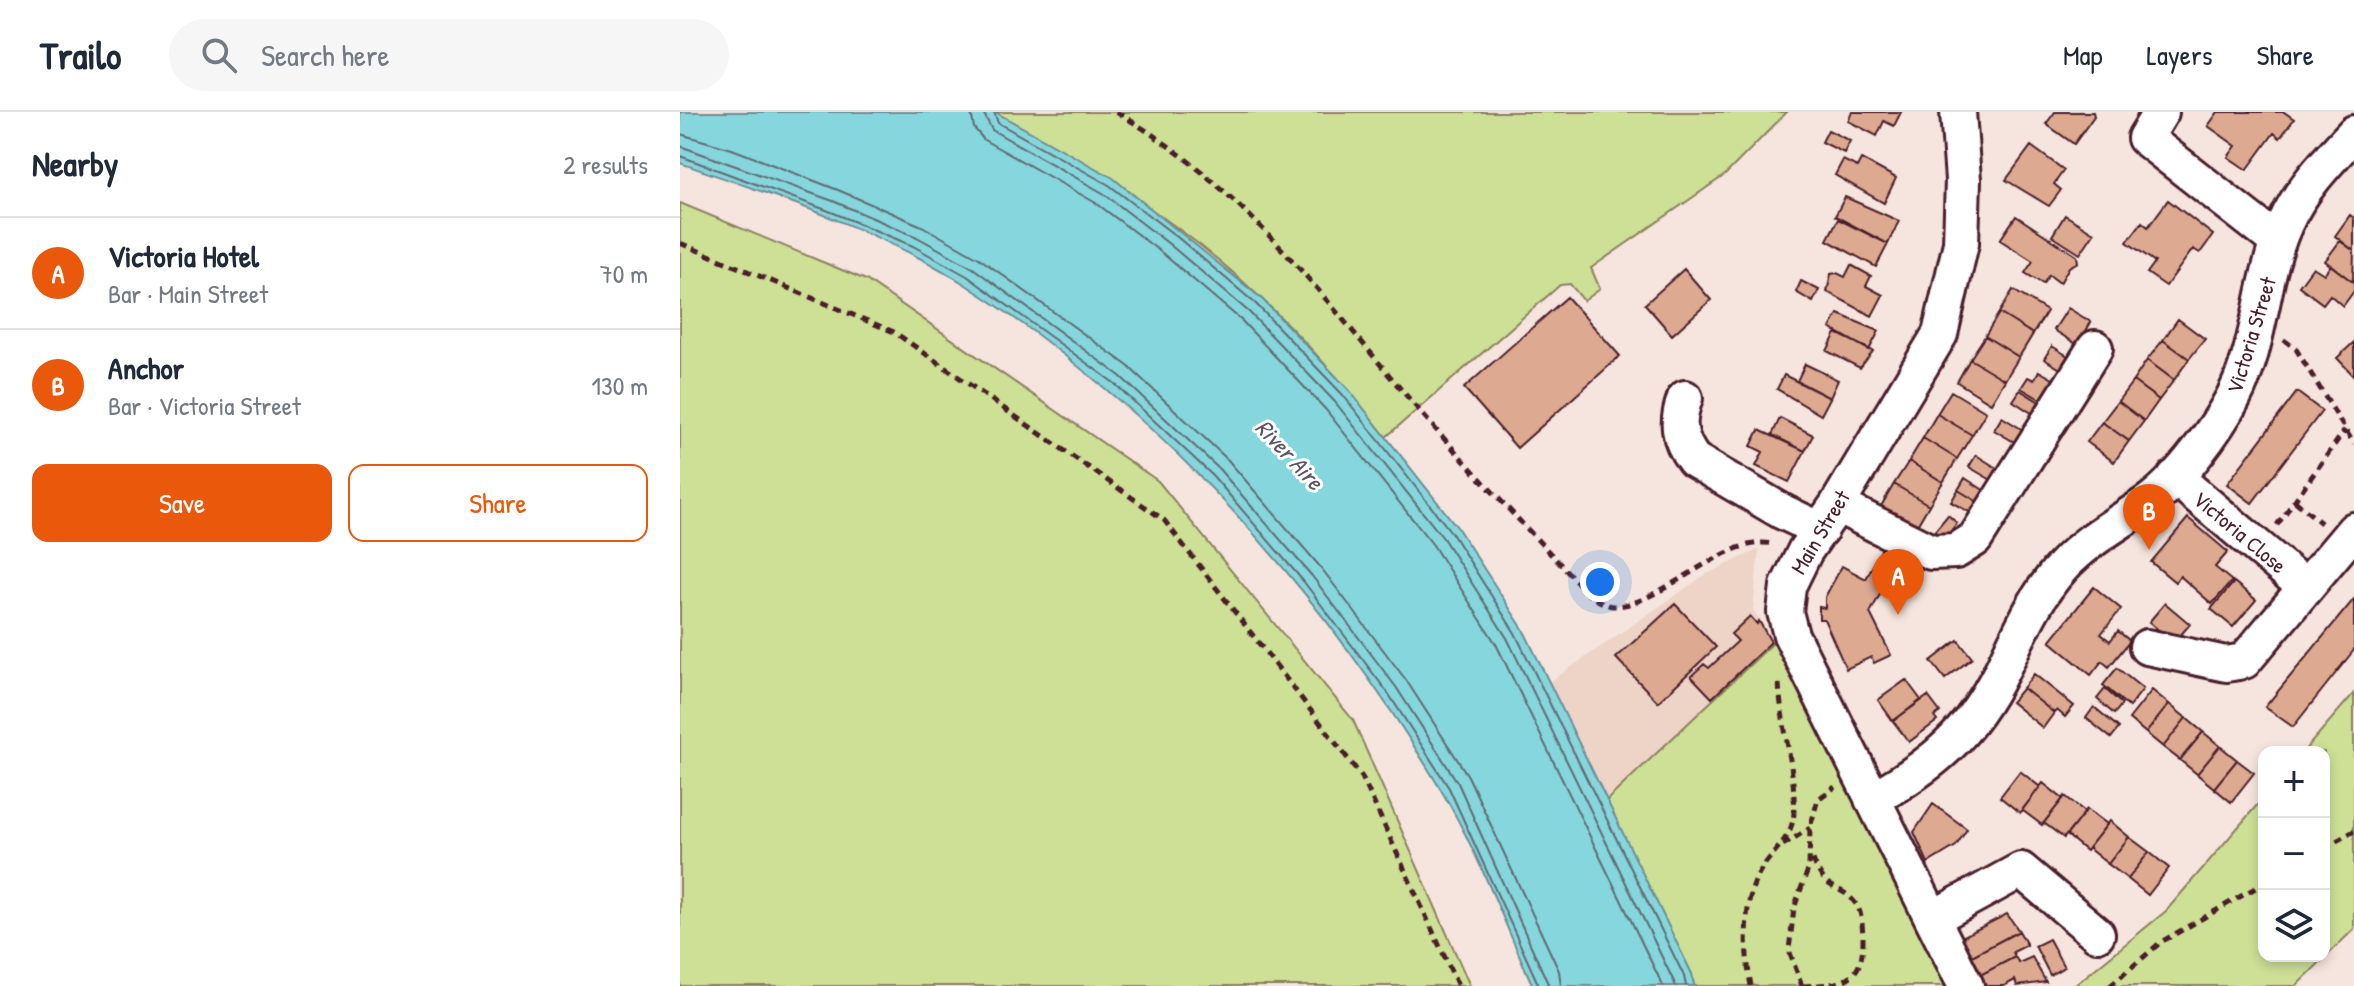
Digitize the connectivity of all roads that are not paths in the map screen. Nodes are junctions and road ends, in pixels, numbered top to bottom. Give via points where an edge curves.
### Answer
1 (1958, 112) edge
2 (2153, 125) edge
3 (2354, 133) edge
4 (2278, 242) junction
5 (2095, 348) dead end
6 (1685, 398) dead end
7 (2175, 477) junction
8 (1821, 529) junction
9 (2354, 530) edge
10 (2304, 586) junction
11 (2147, 647) dead end
12 (1865, 784) junction
13 (1933, 918) junction
14 (2097, 934) dead end
15 (1966, 986) edge

1 - 8 street, Main Street via 1964,211 1950,304 1940,334
2 - 4 street
3 - 4 street, Victoria Street via 2301,194
4 - 7 street, Victoria Street via 2233,398
5 - 8 street via 1975,539 1956,551 1931,552
6 - 8 street via 1679,430 1694,460
7 - 10 street, Victoria Close
7 - 12 street, Victoria Street via 2069,559 2037,599 1992,689 1967,726 1920,772
8 - 12 street, Main Street via 1788,586 1785,612 1791,635
9 - 10 street, Victoria Close
10 - 11 street, Victoria Close via 2244,661 2226,664
12 - 13 street, Main Street
13 - 14 street via 2021,870
13 - 15 street, Main Street

